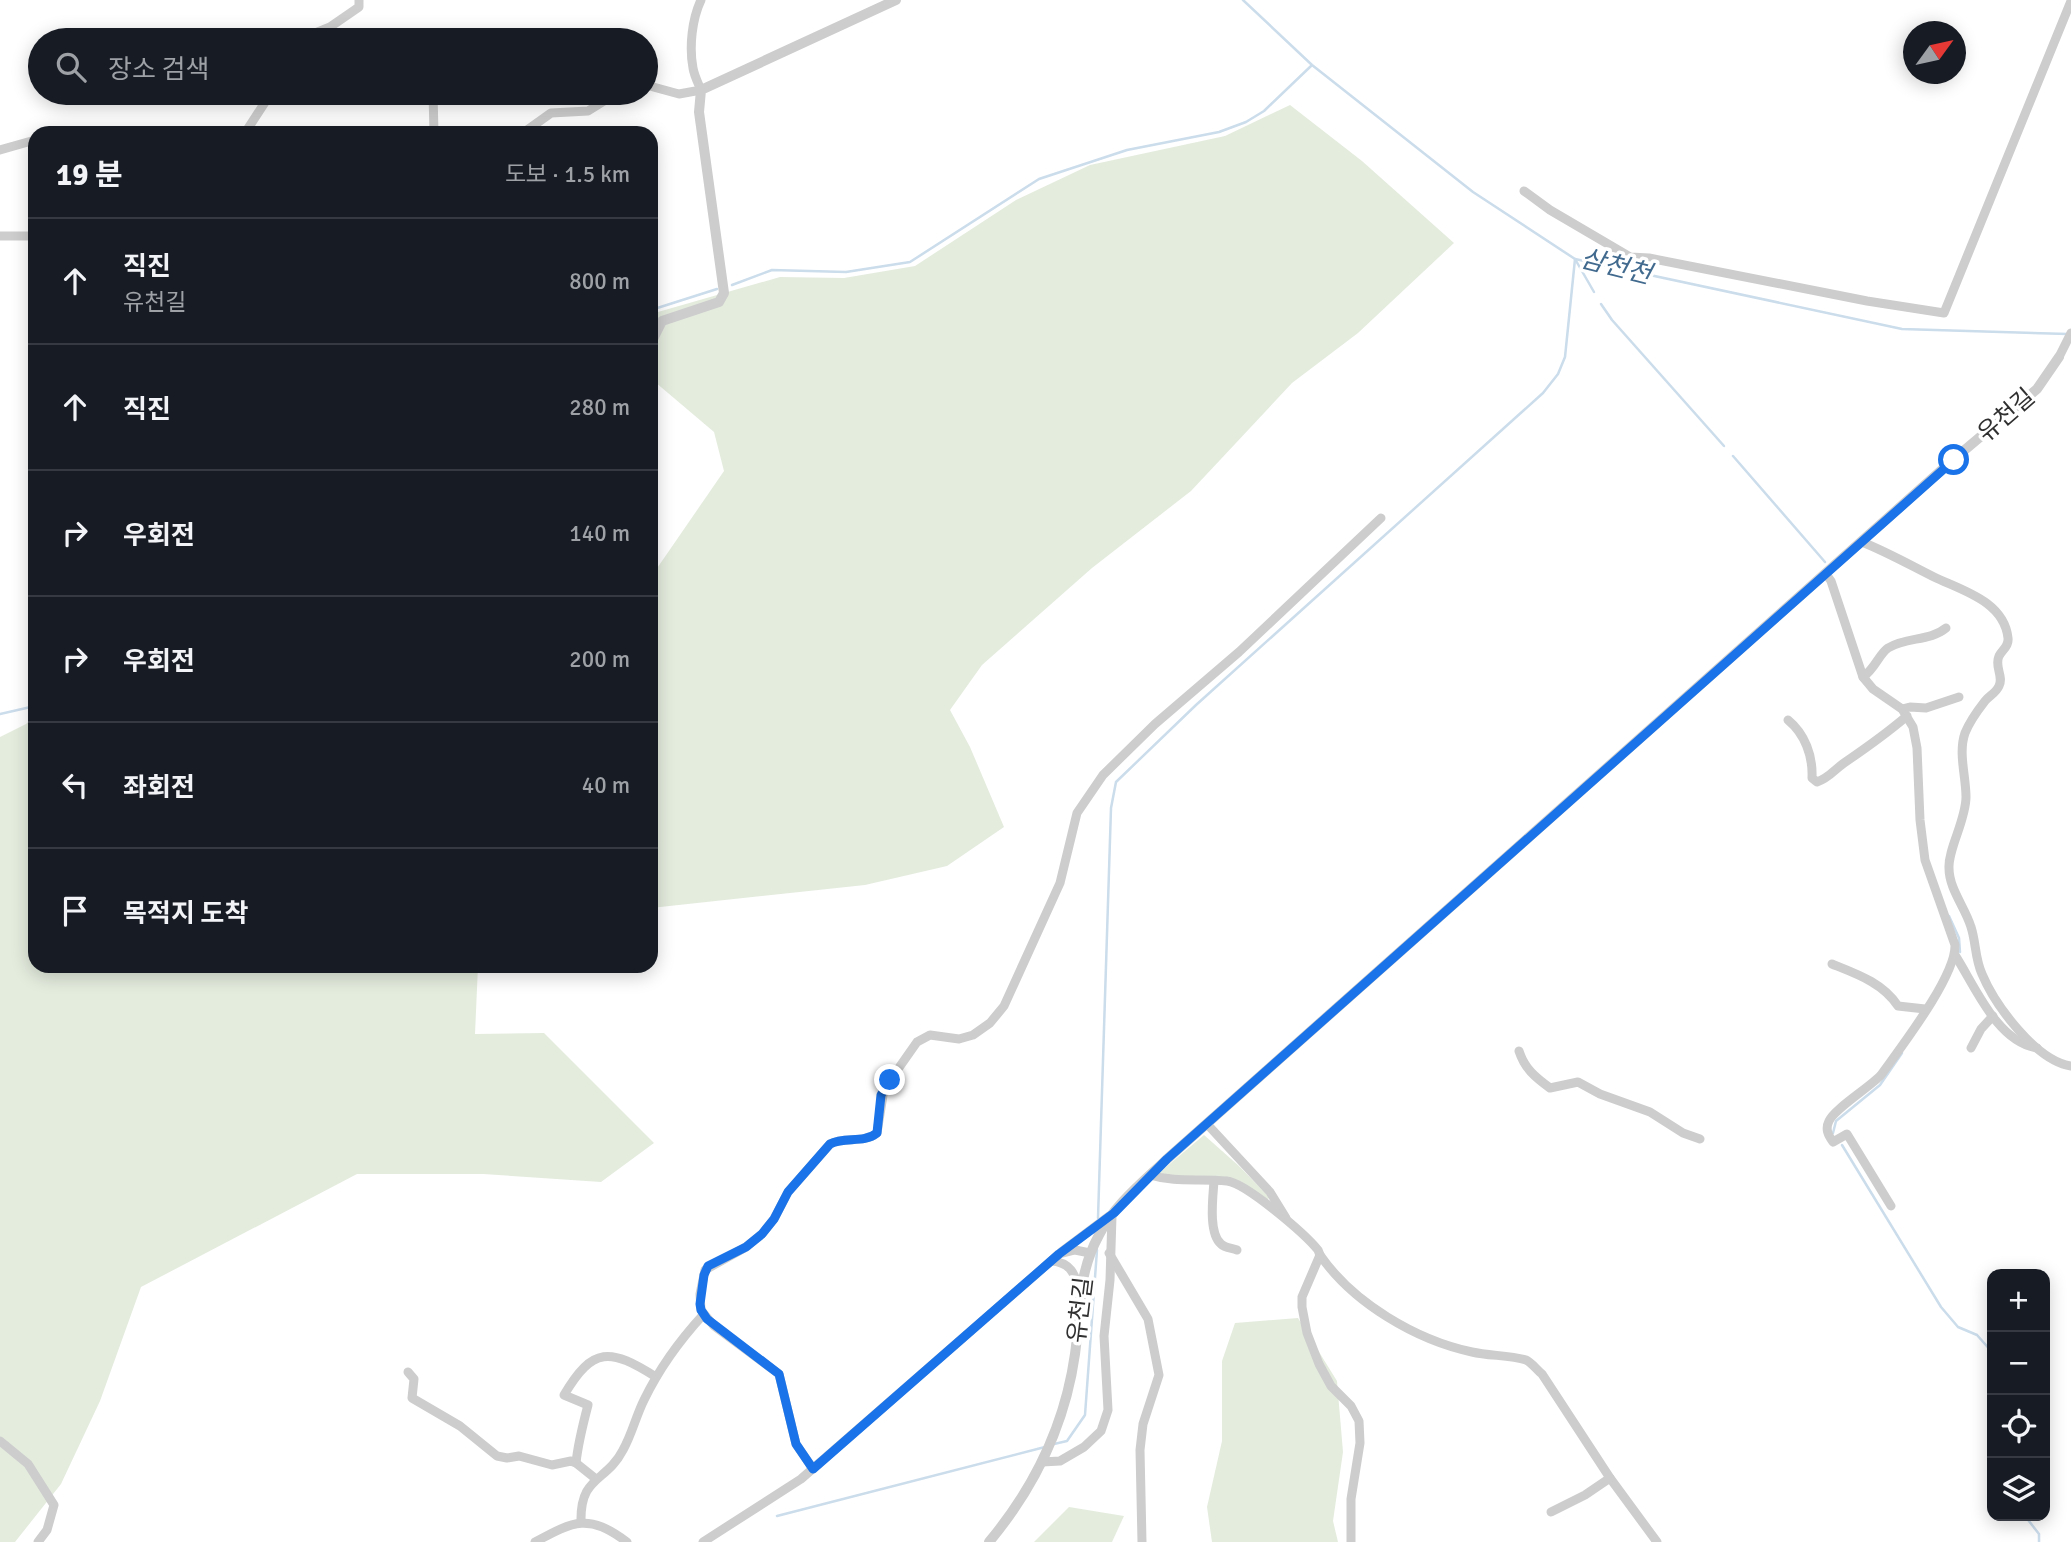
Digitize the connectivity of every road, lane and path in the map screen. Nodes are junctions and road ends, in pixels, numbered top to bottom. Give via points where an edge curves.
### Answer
1 (359, 0) edge
2 (701, 0) edge
3 (896, 0) edge
4 (2071, 1) edge
5 (328, 28) edge
6 (658, 88) edge
7 (701, 90) junction
8 (263, 105) edge
9 (433, 105) edge
10 (598, 105) edge
11 (250, 126) edge
12 (434, 126) edge
13 (533, 126) edge
14 (28, 143) edge
15 (0, 150) edge
16 (1524, 191) dead end
17 (0, 236) edge
18 (28, 236) edge
19 (658, 329) edge
20 (2071, 333) edge
21 (2059, 357) joint
22 (1381, 518) dead end
23 (1862, 542) junction
24 (1826, 574) junction
25 (1946, 628) dead end
26 (1863, 677) junction
27 (1959, 697) dead end
28 (1905, 712) junction
29 (1788, 720) dead end
30 (1955, 956) junction
31 (1832, 964) dead end
32 (1925, 1009) junction
33 (1993, 1016) junction
34 (1971, 1048) dead end
35 (2037, 1048) junction
36 (1519, 1051) dead end
37 (2071, 1066) edge
38 (1207, 1125) junction
39 (1700, 1139) dead end
40 (1150, 1175) junction
41 (1214, 1181) junction
42 (1891, 1206) dead end
43 (1113, 1215) junction
44 (1291, 1225) junction
45 (1237, 1250) dead end
46 (1090, 1253) junction
47 (1109, 1253) junction
48 (1059, 1254) junction
49 (1320, 1255) junction
50 (1051, 1261) junction
51 (1080, 1292) junction
52 (703, 1315) junction
53 (408, 1372) dead end
54 (656, 1377) junction
55 (0, 1441) edge
56 (1044, 1457) junction
57 (576, 1462) junction
58 (813, 1469) junction
59 (1610, 1478) junction
60 (596, 1479) junction
61 (1550, 1512) dead end
62 (581, 1522) junction
63 (38, 1542) edge
64 (535, 1542) edge
65 (627, 1542) edge
66 (703, 1542) edge
67 (989, 1542) edge
68 (1142, 1542) edge
69 (1351, 1542) edge
70 (1657, 1542) edge

1 - 5 street via 359,7
2 - 7 street via 692,33 693,69
3 - 7 street
4 - 16 street via 1944,313 1630,257
6 - 7 street via 679,94
7 - 19 street via 699,112 724,293 719,302 662,321
8 - 11 street
9 - 12 street
10 - 13 street via 588,111 551,113
14 - 15 street
17 - 18 street
20 - 21 street, 유천길
21 - 23 street, 유천길 via 2032,394
22 - 52 street via 1103,775 1077,813 1057,891 998,1015 965,1038 930,1035 916,1042 884,1089 877,1133 867,1139 830,1144 788,1192 762,1234 705,1270
23 - 24 street, 유천길
23 - 35 street via 1970,592 1997,613 2009,639 1999,656 1998,689 1985,700 1965,733 1966,798 1948,865 1950,881 1972,928 1980,972 2005,1014
24 - 26 street
24 - 38 street, 유천길
25 - 26 street via 1935,637 1903,640 1885,649 1873,670
26 - 28 street
27 - 28 street
28 - 29 street via 1876,743 1817,782 1812,778 1803,737
28 - 30 street via 1917,748 1925,860 1953,937
30 - 32 street
30 - 33 street
31 - 32 street via 1871,981 1898,1006
32 - 42 street via 1881,1075 1833,1115 1827,1127 1833,1142 1847,1134
33 - 34 street
33 - 35 street via 2019,1042
35 - 37 street via 2060,1065
36 - 39 street via 1534,1077 1550,1088 1578,1082
38 - 40 street, 유천길
38 - 44 street via 1270,1192
40 - 41 street via 1170,1181
40 - 43 street, 유천길
41 - 44 street via 1243,1187
41 - 45 street via 1217,1239
43 - 46 street, 유천길
43 - 47 street
43 - 48 street
44 - 49 street
46 - 48 street
46 - 51 street, 유천길
47 - 56 street via 1104,1336 1108,1410 1101,1431 1084,1447 1060,1461
47 - 68 street via 1148,1319 1158,1375 1140,1450
48 - 50 street
49 - 59 street via 1358,1294 1422,1334 1473,1353 1527,1360 1542,1374
49 - 69 street via 1302,1307 1319,1364 1359,1421
50 - 51 street via 1070,1268
50 - 58 street
51 - 56 street, 유천길 via 1070,1382
52 - 54 street
52 - 58 street via 779,1374 796,1444
53 - 57 street via 414,1379 412,1398 460,1426 497,1456 519,1456 552,1465
54 - 57 street via 614,1355 582,1368 564,1395 588,1405
54 - 60 street via 624,1449
55 - 63 street via 28,1464 54,1504 47,1530
56 - 67 street, 유천길 via 1018,1505
57 - 60 street
58 - 66 street
59 - 61 street
59 - 70 street
60 - 62 street via 583,1497
62 - 64 street
62 - 65 street via 600,1526

